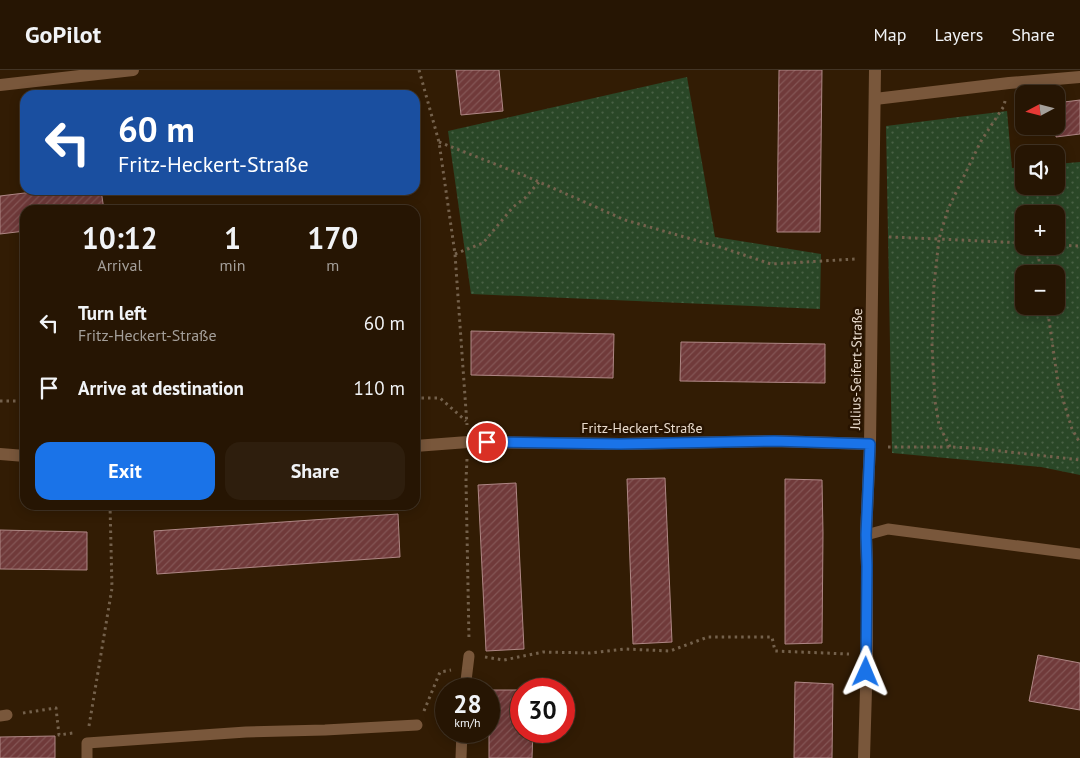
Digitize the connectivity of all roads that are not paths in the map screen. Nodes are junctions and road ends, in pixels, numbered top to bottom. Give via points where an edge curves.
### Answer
1 (132, 70) edge
2 (875, 70) edge
3 (1080, 77) edge
4 (0, 84) edge
5 (875, 99) junction
6 (870, 444) junction
7 (420, 446) edge
8 (0, 454) edge
9 (20, 456) edge
10 (866, 535) junction
11 (1080, 554) edge
12 (469, 656) road end
13 (466, 678) edge
14 (417, 725) dead end
15 (462, 743) edge
16 (87, 758) edge
17 (461, 758) edge
18 (864, 758) edge

1 - 4 street
2 - 5 street, Julius-Seifert-Straße
3 - 5 street
5 - 6 street, Julius-Seifert-Straße
6 - 7 street, Fritz-Heckert-Straße via 774,441 468,442
6 - 10 street, Julius-Seifert-Straße
8 - 9 street
10 - 11 lane via 888,529
10 - 18 street, Julius-Seifert-Straße
12 - 13 lane
14 - 16 lane via 246,732 87,744
15 - 17 lane

